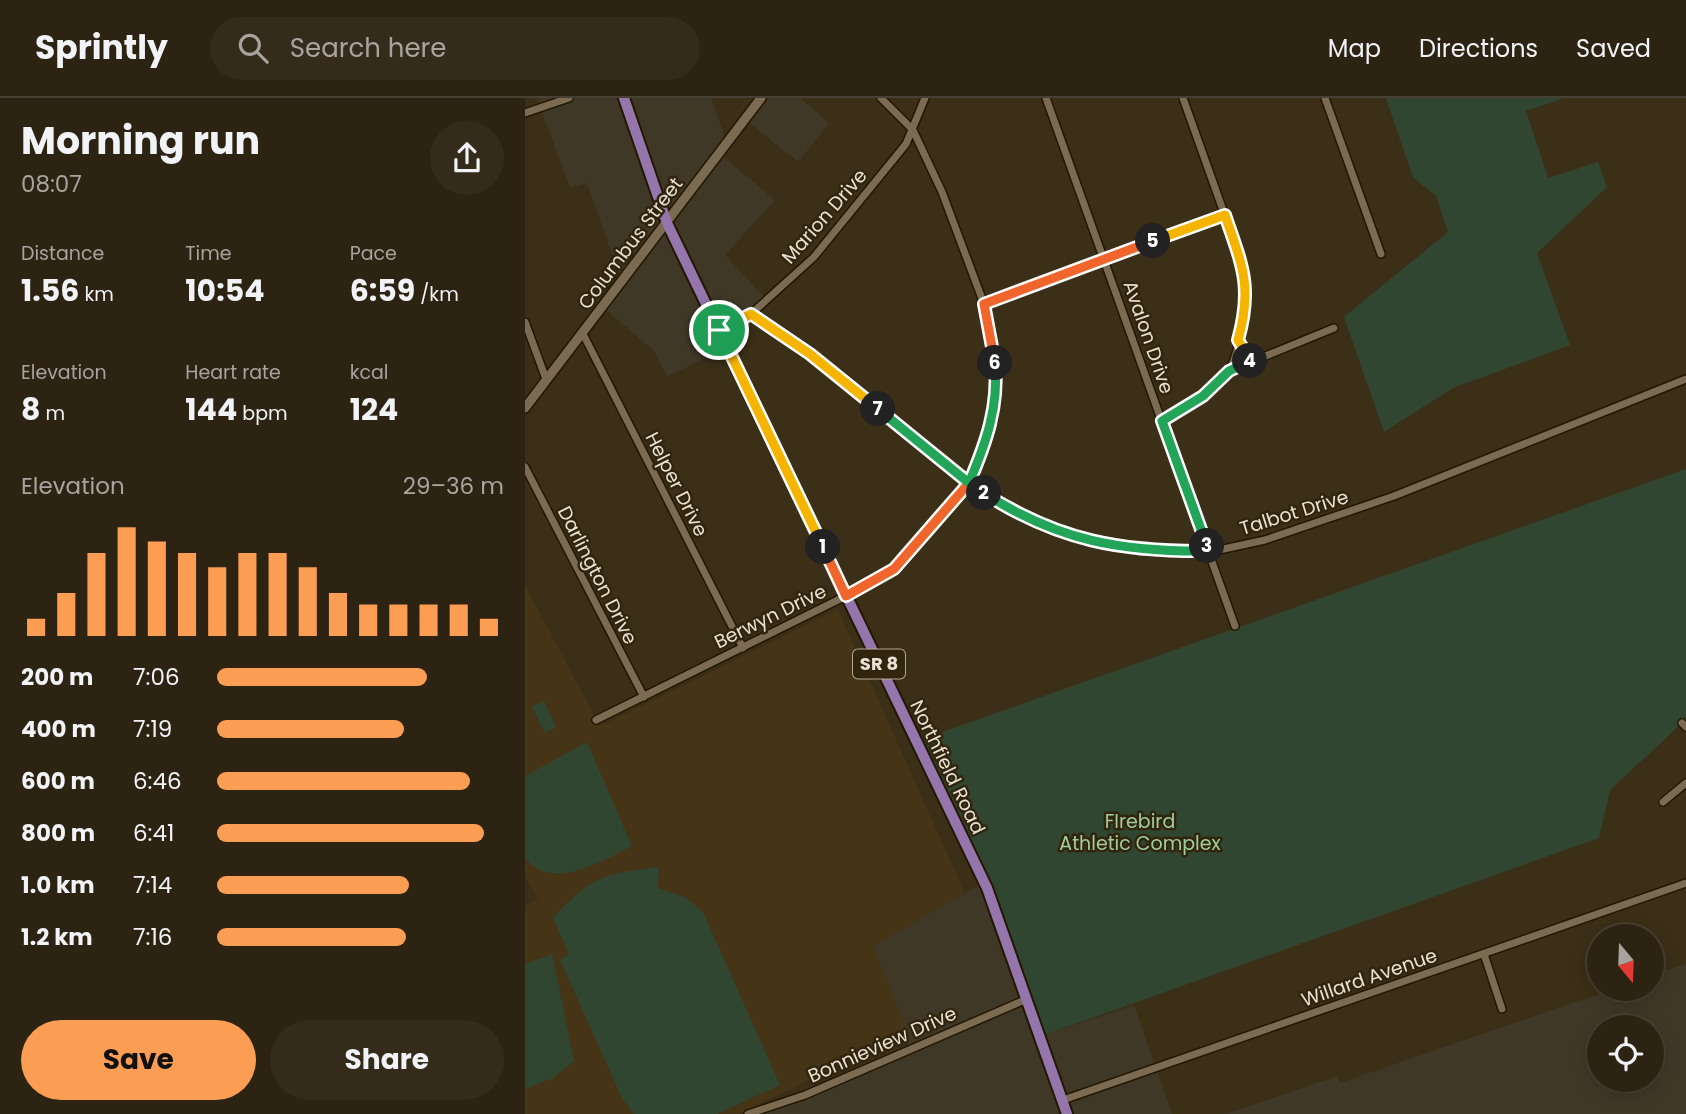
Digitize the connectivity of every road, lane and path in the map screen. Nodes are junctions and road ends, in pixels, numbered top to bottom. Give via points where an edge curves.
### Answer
1 (569, 98) edge
2 (624, 98) edge
3 (761, 98) edge
4 (881, 98) edge
5 (925, 98) edge
6 (1046, 98) edge
7 (1183, 98) edge
8 (1325, 98) edge
9 (525, 113) edge
10 (913, 130) junction
11 (1225, 215) junction
12 (667, 223) junction
13 (1381, 254) dead end
14 (1105, 260) junction
15 (984, 304) junction
16 (751, 314) junction
17 (525, 322) edge
18 (1334, 328) dead end
19 (719, 330) junction
20 (583, 334) junction
21 (1238, 340) junction
22 (1257, 358) junction
23 (1229, 371) junction
24 (546, 379) junction
25 (1686, 379) edge
26 (525, 408) edge
27 (1162, 421) junction
28 (525, 467) edge
29 (969, 483) junction
30 (1209, 551) junction
31 (846, 596) junction
32 (1235, 626) dead end
33 (743, 648) junction
34 (644, 697) junction
35 (596, 720) dead end
36 (1686, 783) edge
37 (1663, 802) dead end
38 (1686, 883) edge
39 (1483, 954) junction
40 (1028, 998) junction
41 (1502, 1009) dead end
42 (1063, 1100) junction
43 (748, 1114) edge
44 (1067, 1114) edge

1 - 9 street
2 - 12 main road, Northfield Road / SR 8
3 - 12 street, Columbus Street
4 - 10 street, Berwyn Drive
5 - 10 street, Marion Drive
6 - 14 street, Avalon Drive
7 - 11 street
8 - 13 street
10 - 15 street, Berwyn Drive
10 - 16 street, Marion Drive via 814,257
11 - 14 street
11 - 21 street via 1247,291
12 - 19 main road, Northfield Road / SR 8
12 - 20 street, Columbus Street
14 - 15 street
14 - 27 street, Avalon Drive
15 - 29 street, Berwyn Drive via 997,387 993,420
16 - 19 street, Marion Drive
16 - 29 street, Talbot Drive via 810,354
17 - 24 street
18 - 22 street
19 - 31 main road, Northfield Road / SR 8
20 - 24 street, Columbus Street
20 - 33 street, Helper Drive
21 - 22 street via 1247,355
21 - 23 street
22 - 23 street
23 - 27 street via 1203,396
24 - 26 street, Columbus Street
25 - 30 street, Talbot Drive via 1394,496 1265,540
27 - 30 street, Avalon Drive
28 - 34 street, Darlington Drive
29 - 30 street, Talbot Drive via 1010,509 1084,541 1143,551
29 - 31 street, Berwyn Drive via 894,569
30 - 32 street, Avalon Drive
31 - 33 street, Berwyn Drive
31 - 40 main road, Northfield Road / SR 8 via 988,888
33 - 34 street, Berwyn Drive
34 - 35 street, Berwyn Drive
36 - 37 street
38 - 39 street, Willard Avenue
39 - 41 street
39 - 42 street, Willard Avenue
40 - 42 main road, Northfield Road / SR 8
40 - 43 street, Bonnieview Drive via 805,1095
42 - 44 main road, Northfield Road / SR 8

